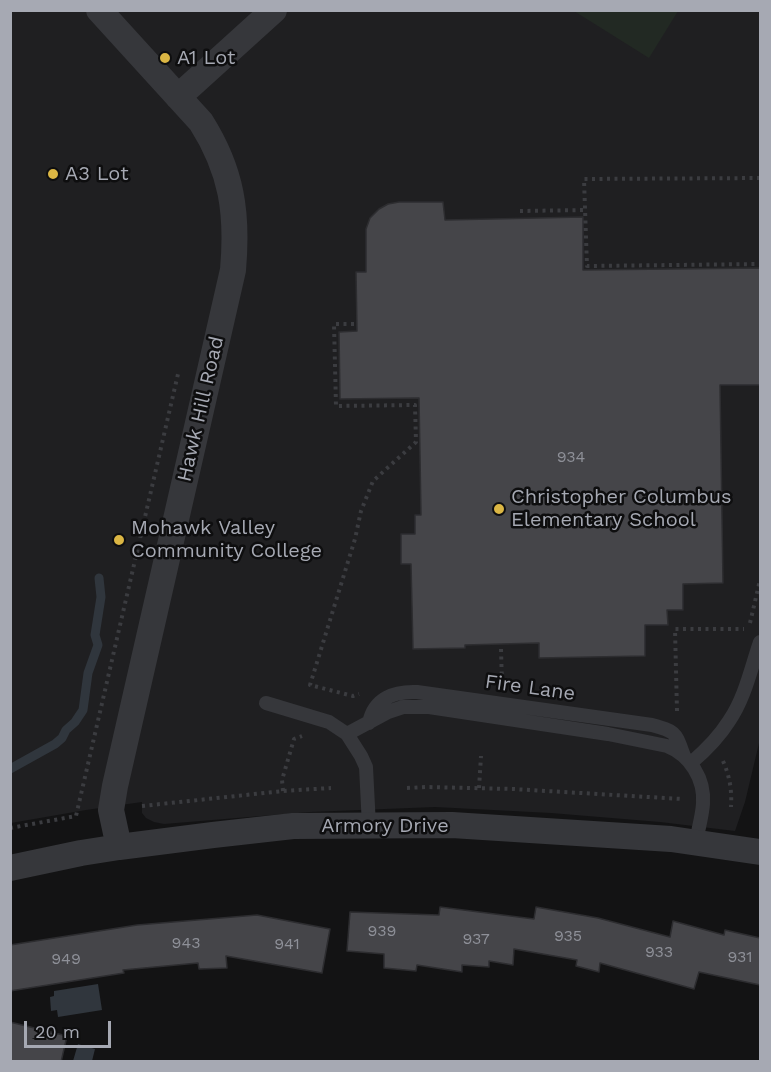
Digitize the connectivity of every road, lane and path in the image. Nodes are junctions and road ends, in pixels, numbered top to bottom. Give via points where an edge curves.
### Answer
1 (99, 10) edge
2 (274, 10) edge
3 (178, 97) junction
4 (760, 178) edge
5 (586, 210) junction
6 (520, 211) dead end
7 (760, 264) edge
8 (354, 324) dead end
9 (180, 365) dead end
10 (760, 580) edge
11 (760, 642) edge
12 (501, 649) dead end
13 (310, 685) junction
14 (502, 690) dead end
15 (312, 693) dead end
16 (363, 693) dead end
17 (266, 703) dead end
18 (677, 720) dead end
19 (347, 734) junction
20 (302, 735) dead end
21 (719, 753) dead end
22 (481, 756) dead end
23 (688, 760) junction
24 (331, 788) dead end
25 (407, 788) dead end
26 (479, 788) junction
27 (283, 791) junction
28 (685, 799) dead end
29 (142, 806) dead end
30 (731, 807) dead end
31 (369, 826) junction
32 (10, 828) edge
33 (696, 842) junction
34 (118, 847) junction
35 (760, 852) edge
36 (10, 868) edge

1 - 3 street, Hawk Hill Road
2 - 3 street
3 - 34 street, Hawk Hill Road via 201,122 222,162 235,216 235,242 232,270 115,786 111,810
4 - 5 path via 584,179
5 - 6 path
5 - 7 path via 587,266
8 - 13 path via 334,324 336,406 415,405 416,442 373,482
9 - 32 path via 76,816
10 - 18 path via 748,629 675,628
11 - 23 lane via 741,700 730,720 716,739
12 - 14 path
13 - 15 path
13 - 16 path via 352,696
17 - 19 lane via 329,722
19 - 23 lane via 403,707 429,707 635,738 676,749
19 - 31 lane via 366,767
20 - 27 path via 294,739 282,780
21 - 30 path via 729,777
22 - 26 path
23 - 33 lane via 700,782 703,802
24 - 27 path
25 - 26 path
26 - 28 path
27 - 29 path
31 - 33 street, Armory Drive via 452,825
31 - 34 street, Armory Drive via 293,826
33 - 35 street, Armory Drive
34 - 36 street, Armory Drive

